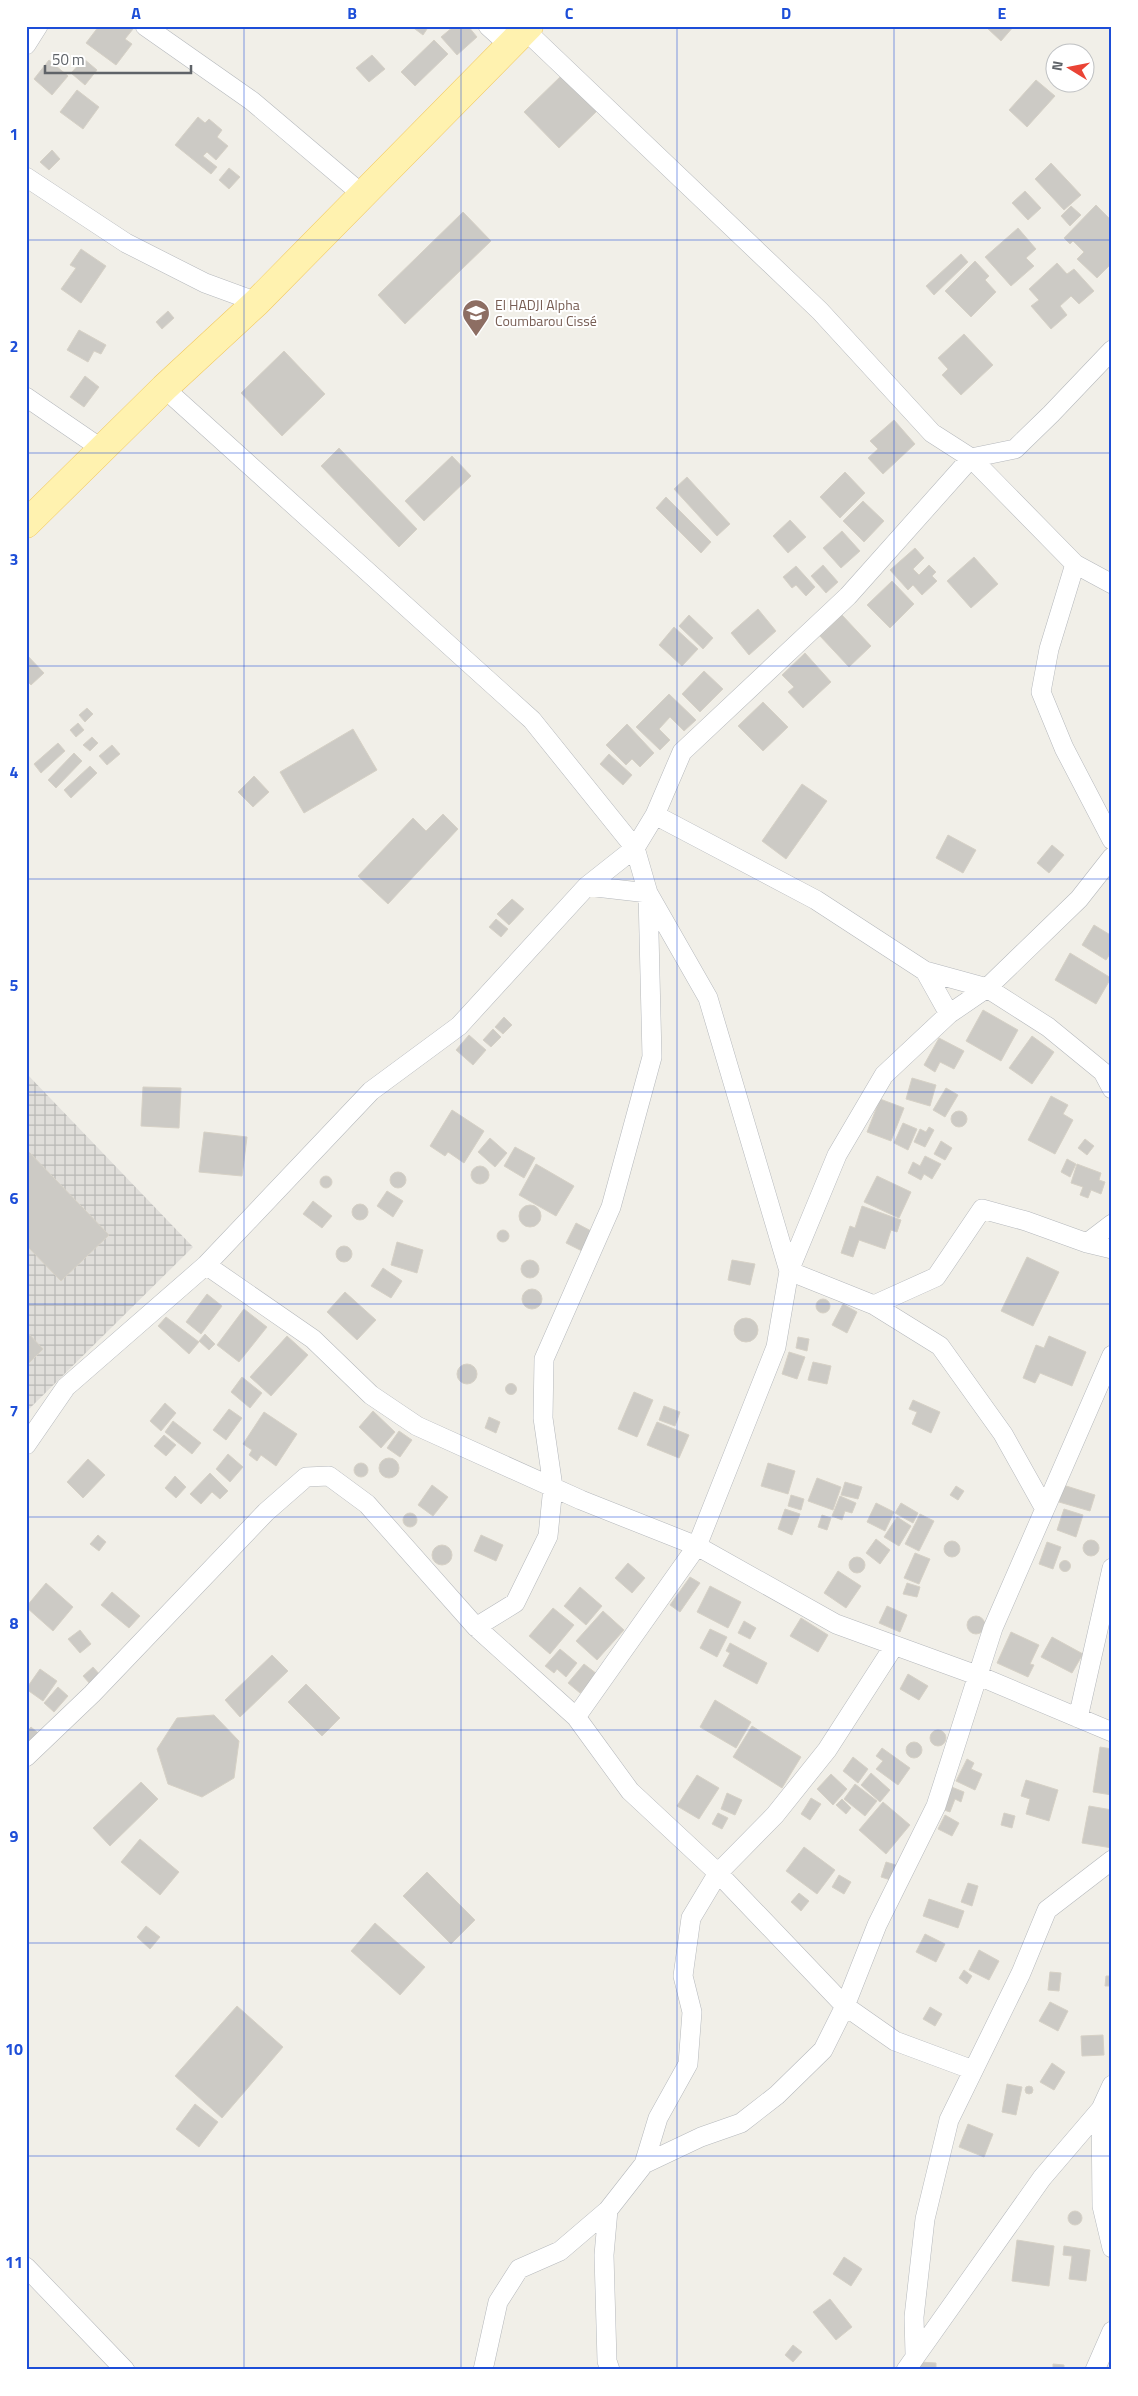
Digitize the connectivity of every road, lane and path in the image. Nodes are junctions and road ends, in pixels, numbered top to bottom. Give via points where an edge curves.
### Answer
1 (38, 26) edge
2 (145, 26) edge
3 (488, 26) edge
4 (521, 34) edge
5 (26, 45) edge
6 (26, 177) edge
7 (363, 195) junction
8 (257, 302) junction
9 (1112, 350) edge
10 (164, 388) junction
11 (26, 397) edge
12 (102, 449) junction
13 (971, 458) junction
14 (26, 524) edge
15 (1075, 564) junction
16 (1112, 584) edge
17 (655, 815) junction
18 (1112, 840) edge
19 (635, 848) junction
20 (1112, 857) edge
21 (587, 886) junction
22 (648, 893) junction
23 (925, 971) junction
24 (987, 988) junction
25 (949, 1014) junction
26 (1112, 1088) edge
27 (1112, 1224) edge
28 (1087, 1243) junction
29 (1112, 1249) edge
30 (206, 1265) junction
31 (789, 1271) junction
32 (874, 1305) junction
33 (1112, 1355) edge
34 (26, 1445) edge
35 (553, 1487) junction
36 (1045, 1509) junction
37 (698, 1546) junction
38 (1112, 1568) edge
39 (476, 1627) junction
40 (894, 1646) junction
41 (979, 1676) junction
42 (576, 1717) junction
43 (1078, 1718) junction
44 (1112, 1732) edge
45 (26, 1757) edge
46 (1112, 1860) edge
47 (718, 1873) junction
48 (845, 2006) junction
49 (973, 2070) junction
50 (1112, 2084) edge
51 (1106, 2109) edge
52 (644, 2164) junction
53 (608, 2210) junction
54 (1112, 2248) edge
55 (26, 2267) edge
56 (1112, 2331) edge
57 (911, 2362) edge
58 (125, 2370) edge
59 (483, 2370) edge
60 (610, 2370) edge
61 (1095, 2370) edge

1 - 5 street
2 - 7 street via 252,101
3 - 4 street
4 - 7 main road
4 - 13 street via 820,311 932,433
6 - 8 street via 126,243 205,284
7 - 8 main road
8 - 10 main road
9 - 13 street via 1015,449
10 - 12 main road
10 - 19 street via 532,720
11 - 12 street
12 - 14 main road
13 - 15 street
13 - 17 street via 848,596 682,752
15 - 16 street
15 - 18 street via 1049,649 1042,692 1064,748
17 - 19 street
17 - 23 street via 816,900
19 - 21 street
19 - 22 street
20 - 24 street via 1079,899
21 - 22 street
21 - 30 street via 459,1026 371,1091
22 - 31 street via 708,998
22 - 35 street via 652,1057 611,1207 544,1359 543,1418
23 - 24 street
23 - 25 street
24 - 25 street
24 - 26 street via 1048,1027 1102,1072
25 - 31 street via 884,1075 837,1155
27 - 28 street
28 - 29 street
28 - 32 street via 982,1209 936,1277
30 - 34 street via 66,1386
30 - 35 street via 313,1339 371,1395 417,1426
31 - 32 street
31 - 37 street via 776,1347
32 - 36 street via 940,1346 1004,1434
33 - 36 street
35 - 37 street
35 - 39 street via 548,1536 515,1602
36 - 41 street via 993,1628
37 - 40 street via 836,1624
37 - 42 street
38 - 43 street
39 - 42 street
39 - 45 street via 367,1504 329,1476 306,1477 221,1557 92,1694
40 - 41 street
40 - 47 street via 828,1750 775,1815
41 - 43 street
41 - 48 street via 936,1806 877,1925
42 - 47 street via 630,1791
43 - 44 street
46 - 49 street via 1047,1910 1021,1974
47 - 48 street
47 - 52 street via 691,1918 683,1976 692,2012 688,2064 658,2118
48 - 49 street via 895,2042
48 - 52 street via 823,2050 752,2115 741,2123 701,2137
49 - 57 street via 949,2120 925,2219
50 - 51 street
51 - 54 street via 1102,2206
51 - 57 street via 1042,2178
52 - 53 street
53 - 59 street via 560,2251 519,2269 498,2302
53 - 60 street via 604,2255
55 - 58 street
56 - 61 street

